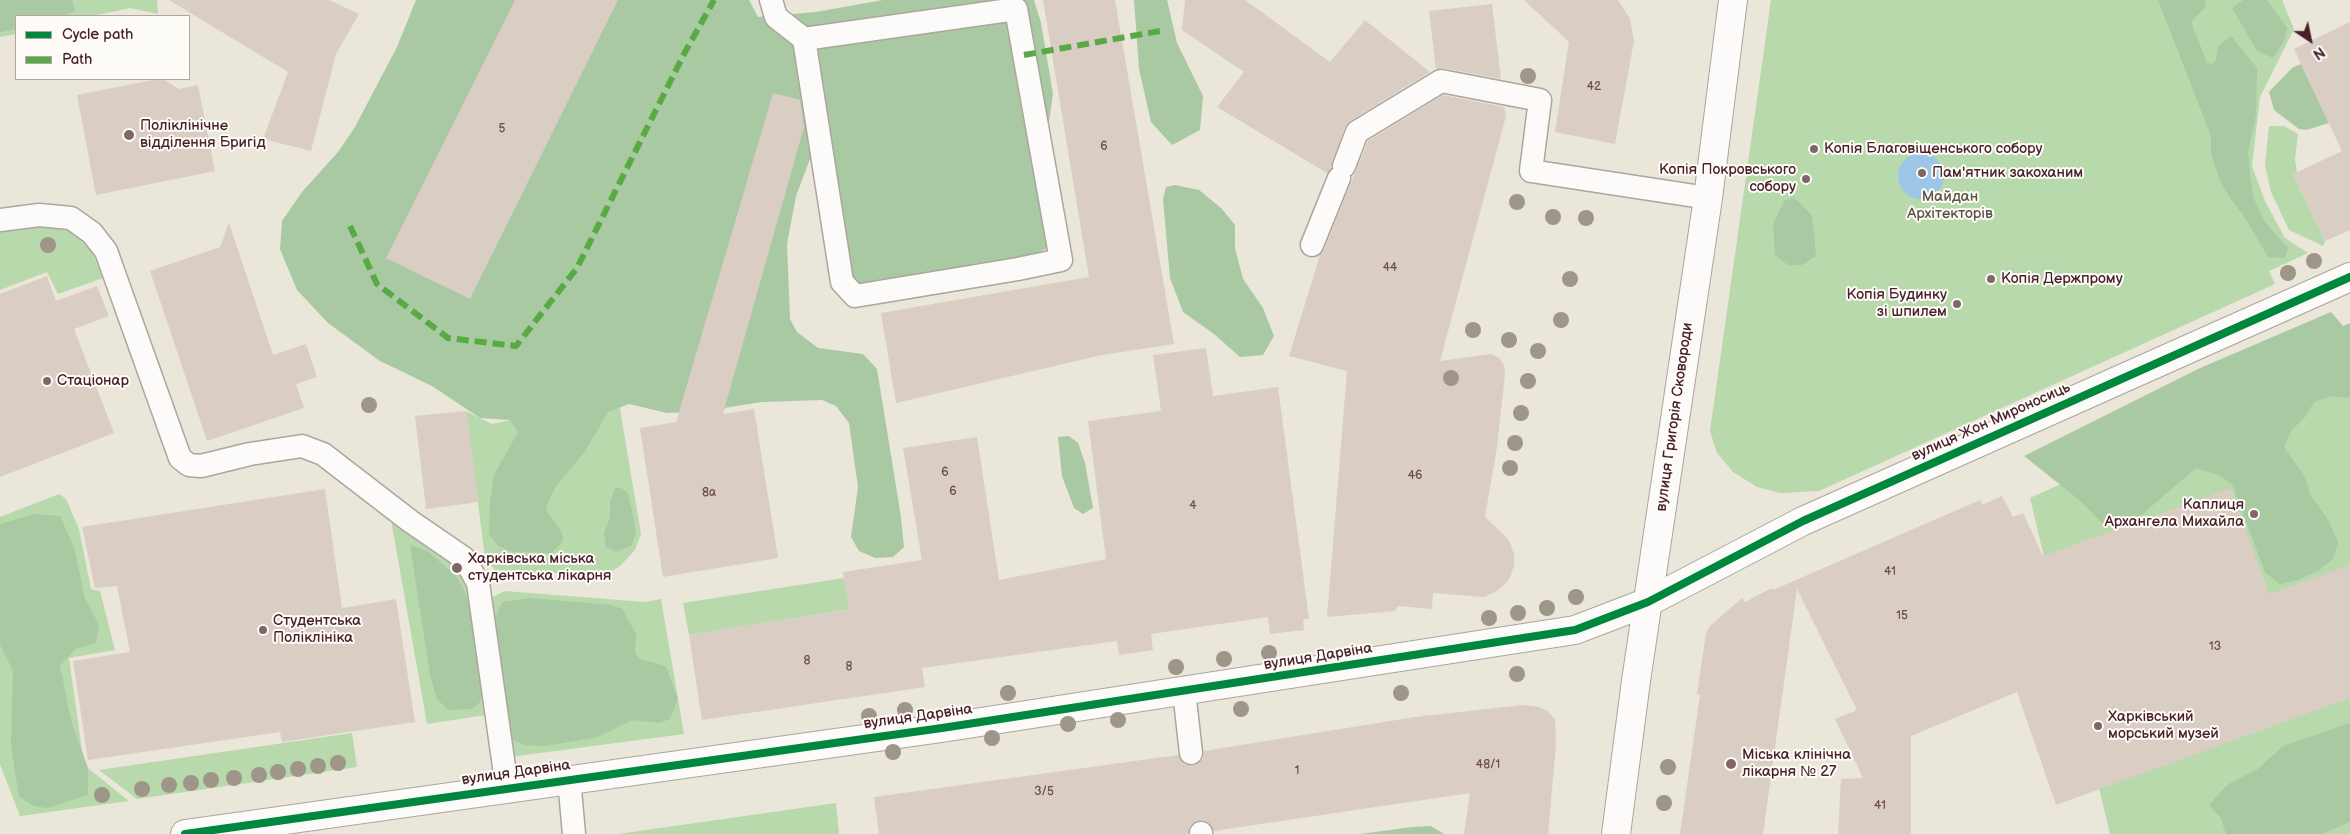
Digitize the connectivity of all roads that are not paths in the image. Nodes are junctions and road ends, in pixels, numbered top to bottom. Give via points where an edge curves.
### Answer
1 (771, 0) edge
2 (1733, 0) edge
3 (804, 39) junction
4 (1708, 198) junction
5 (0, 220) edge
6 (1312, 245) dead end
7 (2350, 277) edge
8 (1648, 602) junction
9 (1184, 691) junction
10 (1192, 753) dead end
11 (569, 779) junction
12 (507, 788) junction
13 (185, 834) edge
14 (574, 834) edge
15 (1616, 834) edge

1 - 3 lane via 776,17
2 - 4 street, вулиця Григорія Сковороди
3 - 3 lane via 842,282 855,296 1061,260 1016,9
4 - 6 lane via 1531,171 1540,100 1441,81 1358,132
4 - 8 street, вулиця Григорія Сковороди
5 - 12 lane via 39,215 70,218 92,233 106,251 180,458 189,466 302,446 323,454 464,558 478,583
7 - 8 street, вулиця Жон Мироносиць via 1803,521
8 - 9 street, вулиця Дарвіна via 1575,630
8 - 15 street, вулиця Григорія Сковороди
9 - 10 lane
9 - 11 street, вулиця Дарвіна
11 - 12 street, вулиця Дарвіна
11 - 14 lane
12 - 13 street, вулиця Дарвіна

